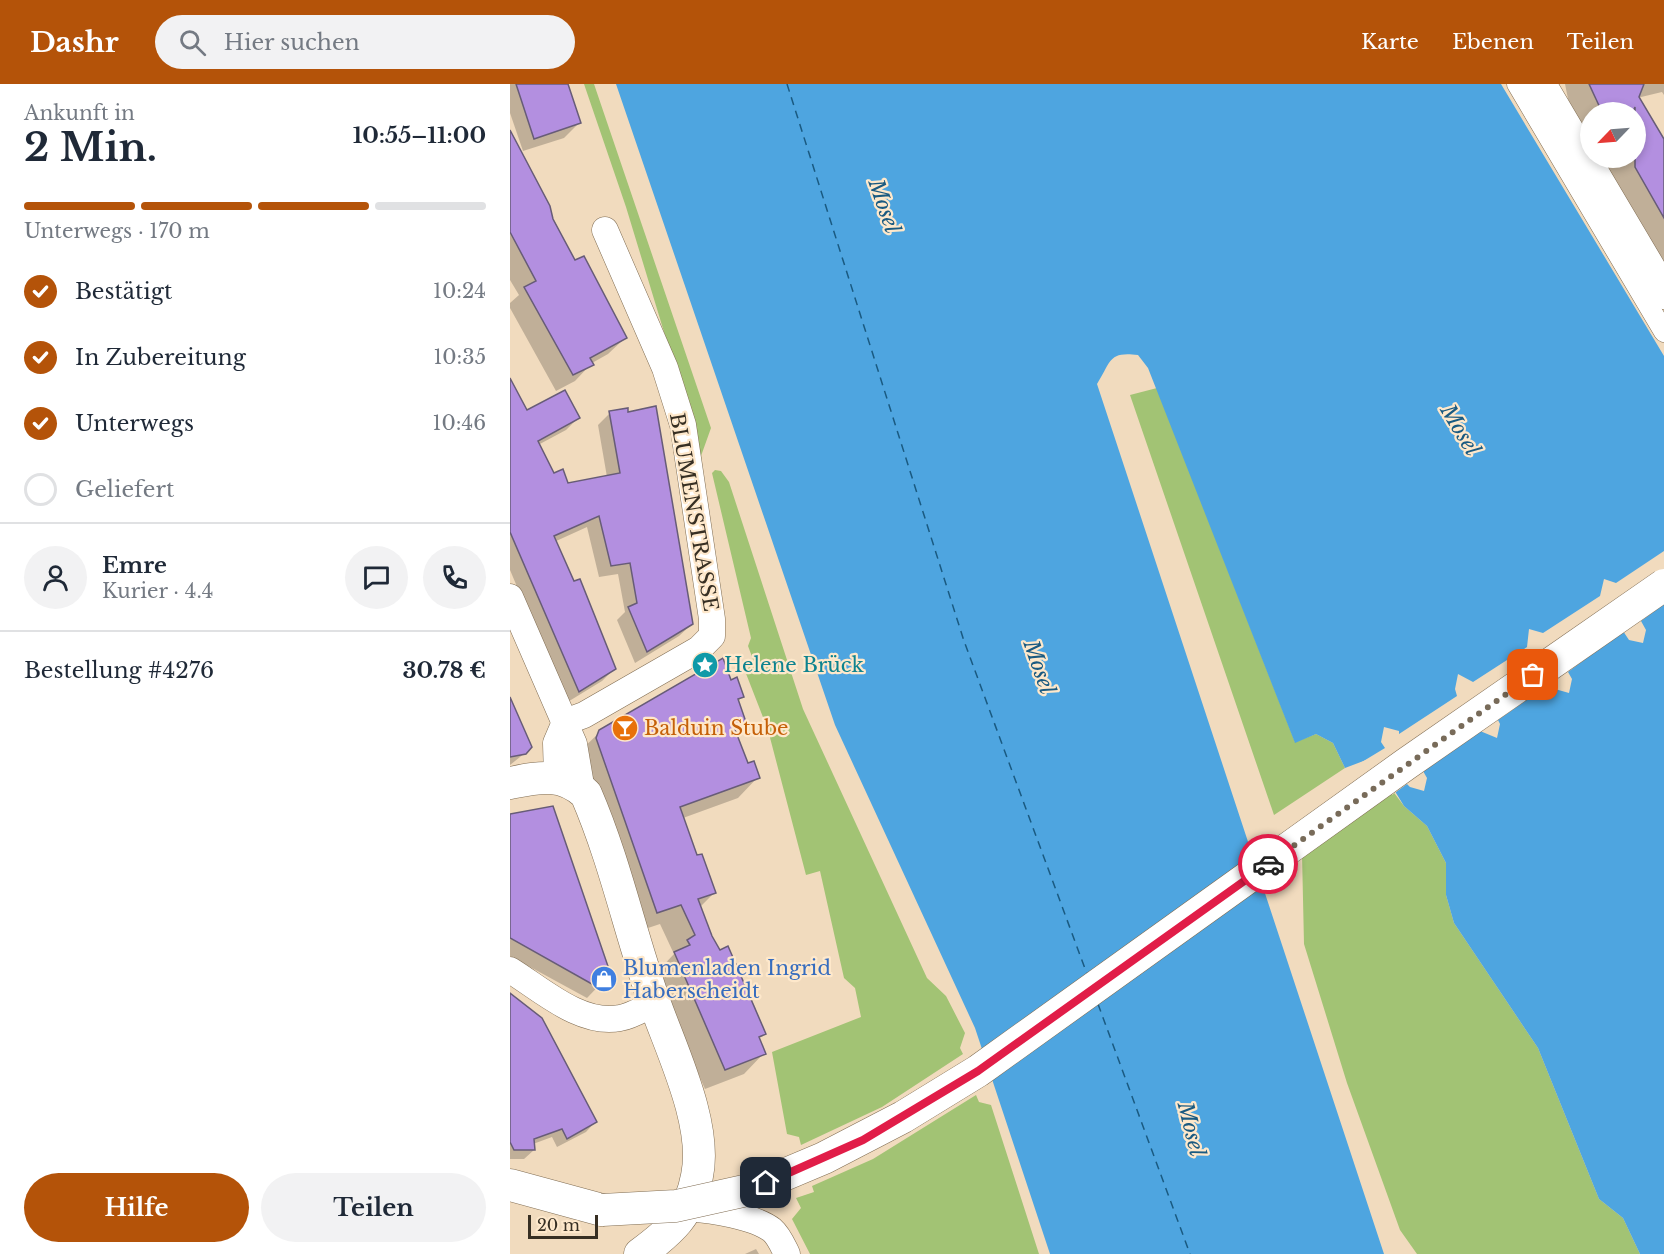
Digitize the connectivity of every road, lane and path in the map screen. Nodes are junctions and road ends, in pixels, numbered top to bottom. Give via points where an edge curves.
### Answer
1 (1517, 84) edge
2 (1540, 84) edge
3 (605, 230) dead end
4 (1664, 293) edge
5 (1664, 332) edge
6 (1664, 585) edge
7 (510, 597) edge
8 (565, 722) junction
9 (568, 782) junction
10 (510, 783) edge
11 (510, 970) edge
12 (655, 1003) junction
13 (510, 1185) edge
14 (510, 1208) edge
15 (688, 1208) junction
16 (602, 1210) junction
17 (640, 1254) edge
18 (787, 1254) edge

1 - 5 street
2 - 4 street
3 - 8 street, BLUMENSTRASSE via 665,368 682,425 712,636 699,649
6 - 16 street, bridge via 1406,764 978,1071 903,1117 824,1158 740,1192 676,1206
7 - 8 street
8 - 9 street via 574,744
9 - 10 street via 539,777
9 - 12 street via 591,806
11 - 12 street via 586,1016 620,1019
12 - 15 street via 695,1127 698,1174
13 - 16 street
14 - 16 street via 568,1215
15 - 17 street via 674,1227
15 - 18 street via 713,1210 763,1225 778,1236

